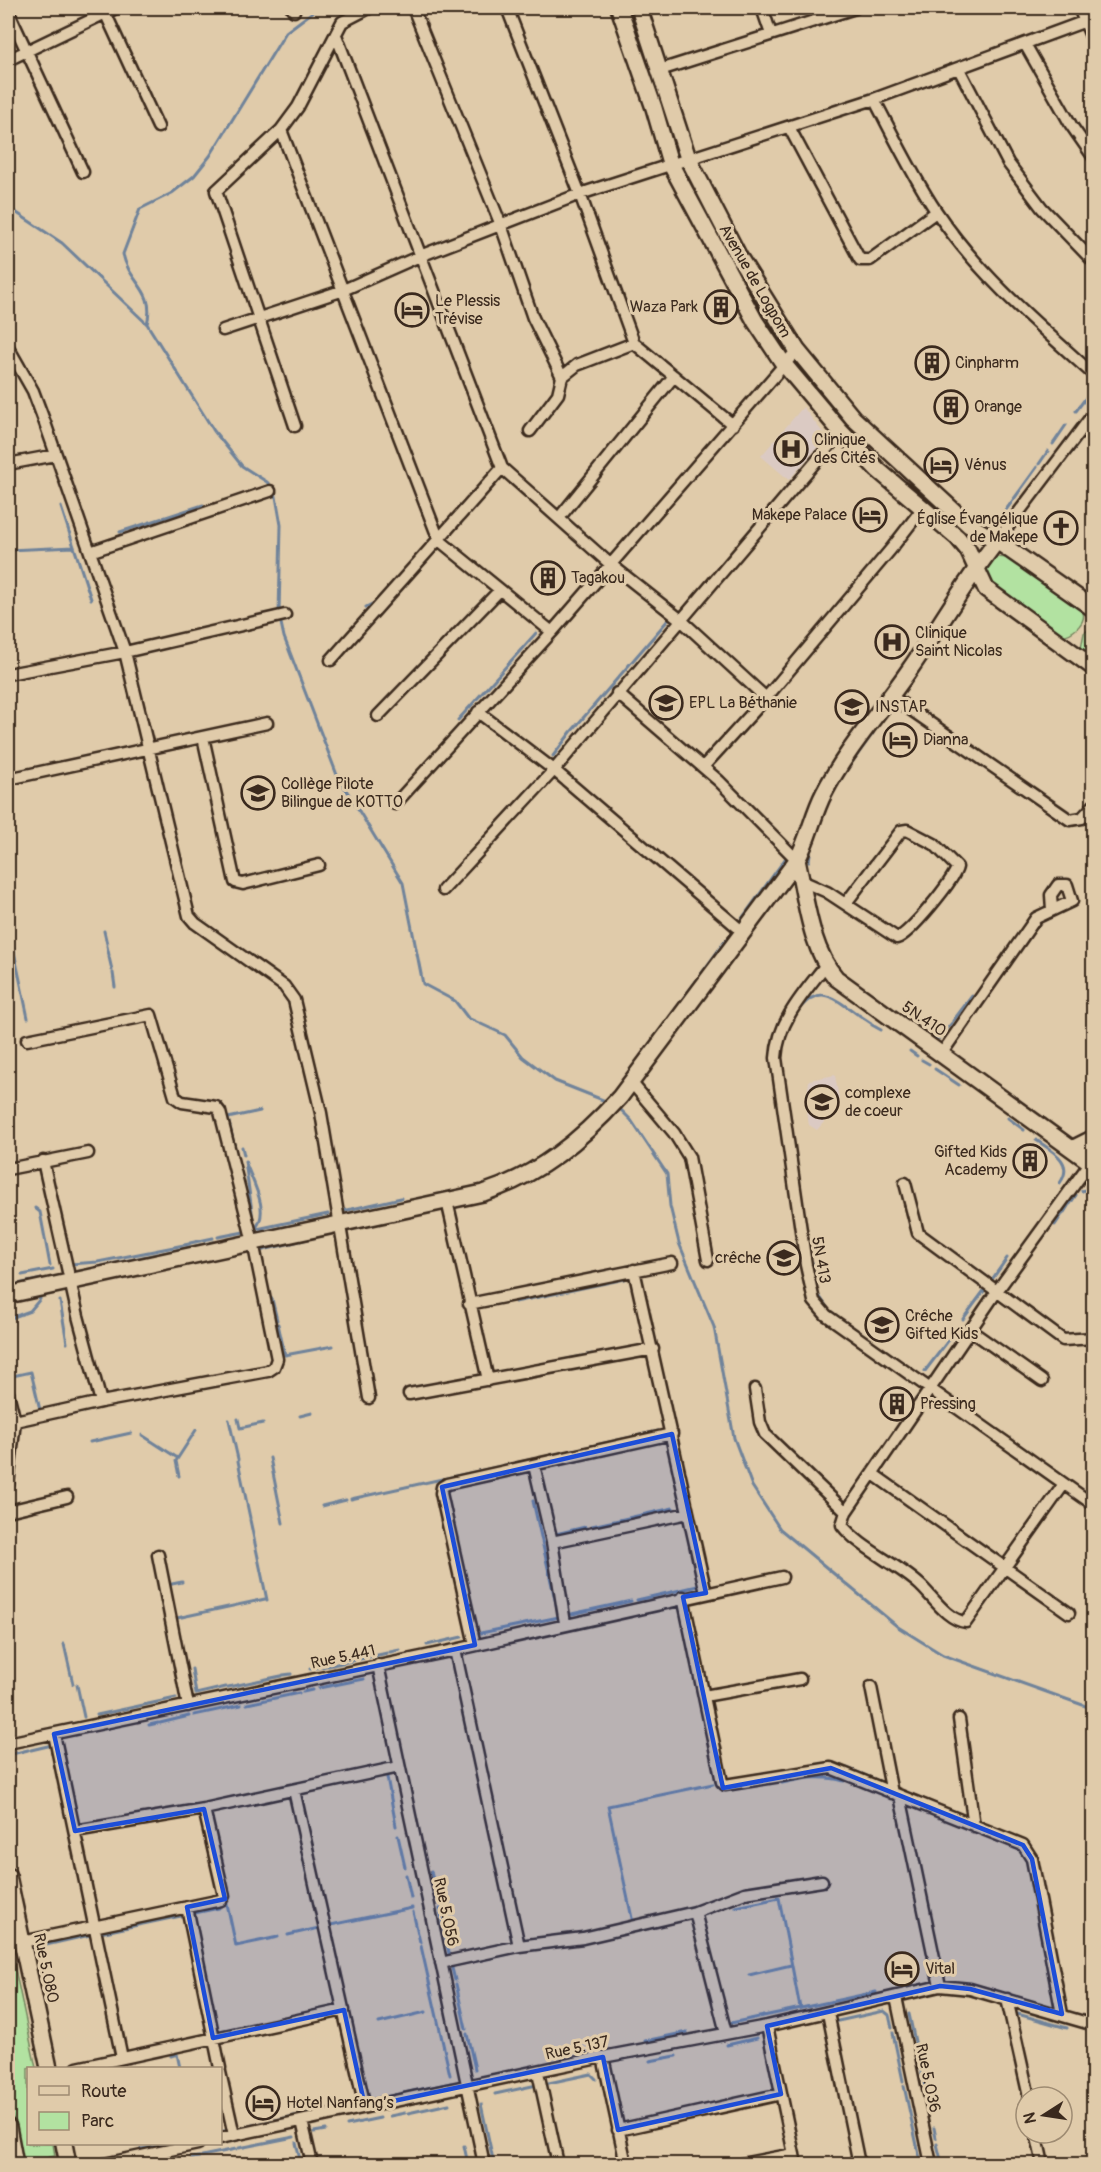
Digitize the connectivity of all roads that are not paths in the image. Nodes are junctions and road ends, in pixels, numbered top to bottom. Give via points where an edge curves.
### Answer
1 (116, 8) edge
2 (369, 8) edge
3 (413, 8) edge
4 (507, 8) edge
5 (619, 8) edge
6 (639, 8) edge
7 (762, 8) edge
8 (855, 8) edge
9 (1079, 8) edge
10 (104, 10) edge
11 (8, 11) edge
12 (1089, 20) edge
13 (771, 34) junction
14 (336, 35) junction
15 (1094, 43) edge
16 (1025, 44) junction
17 (27, 52) junction
18 (8, 60) edge
19 (959, 69) junction
20 (660, 70) junction
21 (874, 99) junction
22 (158, 127) dead end
23 (789, 127) junction
24 (281, 130) junction
25 (688, 158) junction
26 (1094, 158) edge
27 (670, 163) junction
28 (83, 172) dead end
29 (580, 194) junction
30 (936, 212) junction
31 (501, 225) junction
32 (420, 255) junction
33 (1094, 262) edge
34 (341, 291) junction
35 (259, 318) junction
36 (223, 330) dead end
37 (634, 343) junction
38 (8, 347) edge
39 (797, 350) junction
40 (12, 361) edge
41 (783, 363) junction
42 (1094, 375) edge
43 (674, 376) junction
44 (562, 377) junction
45 (1094, 413) edge
46 (734, 425) junction
47 (295, 426) dead end
48 (530, 431) dead end
49 (841, 432) junction
50 (56, 455) junction
51 (8, 464) edge
52 (502, 468) junction
53 (270, 491) dead end
54 (922, 508) junction
55 (559, 518) junction
56 (439, 540) junction
57 (998, 541) junction
58 (90, 552) junction
59 (610, 564) junction
60 (976, 568) junction
61 (498, 591) junction
62 (1094, 609) edge
63 (285, 615) dead end
64 (681, 620) junction
65 (552, 632) junction
66 (125, 652) junction
67 (331, 660) dead end
68 (1094, 668) edge
69 (8, 674) edge
70 (617, 693) junction
71 (891, 696) junction
72 (766, 698) junction
73 (478, 712) junction
74 (378, 716) dead end
75 (267, 723) dead end
76 (203, 737) junction
77 (148, 750) junction
78 (703, 767) junction
79 (554, 770) junction
80 (8, 779) edge
81 (395, 804) dead end
82 (1094, 805) edge
83 (797, 860) junction
84 (319, 865) dead end
85 (802, 881) junction
86 (443, 890) dead end
87 (846, 903) junction
88 (1052, 910) dead end
89 (743, 932) junction
90 (825, 966) junction
91 (27, 1040) dead end
92 (942, 1053) junction
93 (631, 1082) junction
94 (1094, 1138) edge
95 (1072, 1149) junction
96 (88, 1153) dead end
97 (43, 1161) junction
98 (1092, 1164) edge
99 (8, 1169) edge
100 (905, 1183) dead end
101 (447, 1202) junction
102 (342, 1223) junction
103 (253, 1242) junction
104 (708, 1260) dead end
105 (672, 1263) dead end
106 (634, 1270) junction
107 (69, 1281) junction
108 (997, 1291) junction
109 (8, 1295) edge
110 (469, 1304) junction
111 (970, 1330) junction
112 (1094, 1338) edge
113 (653, 1349) junction
114 (488, 1380) junction
115 (1042, 1381) dead end
116 (929, 1388) junction
117 (755, 1389) dead end
118 (8, 1393) edge
119 (409, 1394) dead end
120 (369, 1398) dead end
121 (101, 1402) junction
122 (15, 1421) junction
123 (672, 1434) junction
124 (534, 1465) junction
125 (873, 1474) junction
126 (1064, 1484) junction
127 (8, 1485) edge
128 (67, 1497) dead end
129 (1091, 1500) edge
130 (8, 1511) edge
131 (846, 1512) junction
132 (688, 1513) junction
133 (552, 1542) junction
134 (158, 1555) dead end
135 (1006, 1568) junction
136 (782, 1577) dead end
137 (706, 1593) junction
138 (683, 1597) junction
139 (1069, 1613) dead end
140 (565, 1623) junction
141 (476, 1645) junction
142 (455, 1650) junction
143 (378, 1665) junction
144 (800, 1678) dead end
145 (871, 1687) dead end
146 (704, 1696) junction
147 (188, 1706) junction
148 (959, 1719) dead end
149 (54, 1734) junction
150 (8, 1743) edge
151 (399, 1767) junction
152 (294, 1790) junction
153 (896, 1794) junction
154 (204, 1809) junction
155 (974, 1826) junction
156 (75, 1831) junction
157 (8, 1876) edge
158 (822, 1881) dead end
159 (187, 1907) junction
160 (695, 1912) junction
161 (93, 1927) junction
162 (22, 1942) junction
163 (519, 1946) junction
164 (441, 1963) junction
165 (940, 1986) junction
166 (896, 1997) junction
167 (1007, 2000) junction
168 (344, 2010) junction
169 (828, 2013) junction
170 (1062, 2014) junction
171 (1094, 2025) edge
172 (767, 2026) junction
173 (726, 2033) junction
174 (213, 2038) junction
175 (603, 2057) junction
176 (122, 2058) junction
177 (49, 2067) edge
178 (82, 2067) edge
179 (219, 2067) edge
180 (538, 2072) junction
181 (222, 2079) edge
182 (1026, 2085) edge
183 (467, 2087) junction
184 (781, 2094) junction
185 (365, 2107) junction
186 (302, 2121) junction
187 (8, 2127) edge
188 (618, 2130) junction
189 (234, 2135) junction
190 (222, 2138) edge
191 (64, 2145) edge
192 (195, 2145) edge
193 (1039, 2145) edge
194 (795, 2159) edge
195 (144, 2160) edge
196 (15, 2164) edge
197 (68, 2164) edge
198 (104, 2164) edge
199 (312, 2164) edge
200 (484, 2164) edge
201 (558, 2164) edge
202 (626, 2164) edge
203 (741, 2164) edge
204 (859, 2164) edge
205 (931, 2164) edge
206 (1043, 2164) edge

1 - 10 street
2 - 14 street via 348,17
3 - 31 street
4 - 29 street
5 - 27 main road, Avenue de Logpom
6 - 20 main road, Avenue de Logpom
7 - 13 street
8 - 13 street
9 - 12 street
10 - 17 street
10 - 22 street
11 - 17 street
12 - 15 street
12 - 16 street
13 - 20 street
14 - 24 street via 298,107
14 - 32 street
16 - 19 street
16 - 26 street
17 - 18 street
17 - 28 street
19 - 21 street
19 - 33 street via 1008,163 1042,207
20 - 25 main road, Avenue de Logpom
21 - 23 street
21 - 30 street
23 - 25 street
23 - 30 street via 860,260 870,260
24 - 34 street
24 - 35 street via 216,192
25 - 27 street
25 - 39 main road, Avenue de Logpom via 739,257
27 - 29 street
27 - 41 main road, Avenue de Logpom via 726,272
29 - 31 street
29 - 37 street
30 - 42 street via 979,266 1023,312
31 - 32 street
31 - 44 street via 533,318
32 - 34 street
32 - 52 street
34 - 35 street
34 - 56 street
35 - 36 street
35 - 47 street
37 - 43 street
37 - 44 street via 578,365
38 - 40 street
39 - 41 street
39 - 57 main road, Avenue de Logpom via 853,418 969,525
40 - 50 street via 33,391
41 - 46 street
41 - 49 main road, Avenue de Logpom
43 - 46 street
43 - 55 street
44 - 48 street via 558,394
45 - 57 street
46 - 59 street
49 - 54 main road, Avenue de Logpom
49 - 64 street
50 - 51 street
50 - 58 street
52 - 55 street
52 - 56 street
53 - 58 street
54 - 60 main road, Avenue de Logpom via 958,538
54 - 72 street
55 - 59 street
56 - 61 street
56 - 67 street
57 - 60 main road
57 - 62 main road, Avenue de Logpom
58 - 66 street
59 - 64 street
59 - 65 street
60 - 68 main road, Avenue de Logpom via 986,589
60 - 71 main road
61 - 65 street
61 - 74 street
63 - 66 street
64 - 70 street
64 - 72 street
65 - 73 street
66 - 69 street
66 - 77 street
70 - 78 street
70 - 79 street
71 - 82 street via 1070,820 1082,818
71 - 83 main road via 833,778
72 - 78 street
73 - 79 street
73 - 81 street
75 - 76 street
76 - 77 street
76 - 84 street via 235,882 243,884
77 - 80 street
77 - 102 street via 189,915 284,986 294,1000
78 - 83 street
79 - 86 street
79 - 89 street
83 - 85 main road, 5N.410
83 - 89 main road
85 - 87 street
85 - 90 main road, 5N.410
87 - 87 street via 893,937 902,937 957,867 934,844 908,830 901,831
88 - 92 street via 1036,918
89 - 93 main road
90 - 92 main road, 5N.410 via 847,988
90 - 116 street, 5N 413 via 792,1011 777,1040 811,1293 826,1315
91 - 103 street via 151,1015 175,1097 216,1107 220,1112
92 - 95 main road, 5N.410
93 - 101 main road via 597,1122 553,1159 500,1187
93 - 104 street via 689,1157
94 - 95 main road
95 - 98 main road, 5N.410
96 - 97 street
97 - 99 street
97 - 107 street
98 - 108 street
100 - 108 street via 918,1233
101 - 102 main road
101 - 110 street
102 - 103 main road
102 - 120 street
103 - 107 main road
103 - 121 street via 277,1359 274,1367
105 - 106 street
106 - 110 street
106 - 113 street
107 - 109 main road
107 - 121 street
108 - 111 street
108 - 112 street via 1063,1340
110 - 114 street
111 - 115 street
111 - 116 street
113 - 114 street
113 - 123 street
114 - 119 street
116 - 125 street
116 - 126 street, 5N 413
117 - 131 street via 765,1434
118 - 122 street
121 - 122 street
122 - 127 street
123 - 124 street
123 - 132 street
124 - 133 street
124 - 141 street via 442,1487
125 - 131 street
125 - 135 street
126 - 129 street, 5N 413
126 - 135 street
128 - 130 street
131 - 135 street via 844,1529 919,1584 961,1622 972,1617
132 - 133 street
132 - 137 street
133 - 140 street
134 - 147 street
135 - 139 street
136 - 137 street, Rue 5.441
137 - 138 street, Rue 5.441
138 - 140 street, Rue 5.441
138 - 146 street
140 - 141 street, Rue 5.441
141 - 142 street, Rue 5.441
142 - 143 street, Rue 5.441
142 - 163 street
143 - 147 street, Rue 5.441
143 - 151 street, Rue 5.056
144 - 146 street
145 - 153 street
146 - 153 street via 725,1785 831,1768
147 - 149 street, Rue 5.441
148 - 155 street
149 - 150 street, Rue 5.441
149 - 156 street
151 - 152 street
151 - 164 street, Rue 5.056
152 - 154 street
152 - 168 street
153 - 155 street
153 - 165 street
154 - 156 street
154 - 159 street via 224,1896
155 - 170 street via 1029,1851
156 - 161 street
157 - 162 main road, Rue 5.080
158 - 160 street via 745,1893
159 - 161 street
159 - 174 street
160 - 163 street via 583,1938
160 - 173 street
161 - 162 street
161 - 176 street
162 - 177 main road, Rue 5.080
163 - 164 street
164 - 183 street, Rue 5.056
165 - 166 street, Rue 5.137
165 - 167 street, Rue 5.137 via 970,1989
166 - 169 street, Rue 5.137
166 - 205 street, Rue 5.036
167 - 170 street, Rue 5.137
167 - 182 street
168 - 174 street
168 - 185 street
169 - 172 street, Rue 5.137
169 - 204 street
170 - 171 street, Rue 5.137
172 - 173 street, Rue 5.137
172 - 184 street
173 - 175 street, Rue 5.137
174 - 176 street
174 - 179 street
175 - 180 street, Rue 5.137
175 - 188 street
176 - 178 street
180 - 183 street, Rue 5.137
180 - 201 street
181 - 189 street
183 - 185 street, Rue 5.137
183 - 200 street, Rue 5.056
184 - 188 street
184 - 194 street
185 - 186 street, Rue 5.137
186 - 189 street, Rue 5.137
186 - 199 street
187 - 196 main road
188 - 202 street
189 - 190 street, Rue 5.137
191 - 197 main road
192 - 195 street
193 - 206 street
194 - 203 street
195 - 198 street

